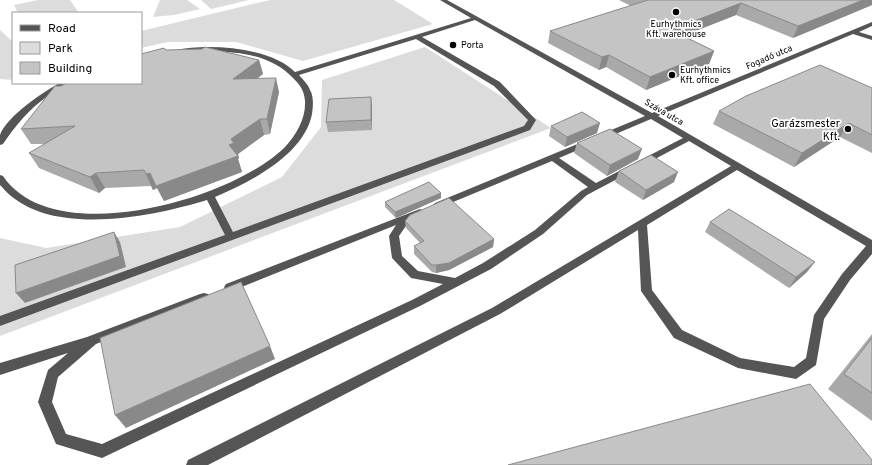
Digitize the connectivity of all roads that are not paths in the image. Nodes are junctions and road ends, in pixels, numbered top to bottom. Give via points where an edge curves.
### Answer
1 (443, 0) edge
2 (476, 18) junction
3 (872, 24) edge
4 (853, 32) junction
5 (418, 37) junction
6 (872, 38) edge
7 (174, 51) edge
8 (296, 74) junction
9 (64, 84) edge
10 (652, 116) junction
11 (688, 138) junction
12 (0, 142) edge
13 (552, 157) junction
14 (737, 166) junction
15 (0, 178) edge
16 (596, 187) junction
17 (210, 196) junction
18 (406, 218) junction
19 (642, 223) junction
20 (231, 237) junction
21 (872, 246) edge
22 (454, 282) junction
23 (0, 321) edge
24 (92, 340) junction
25 (0, 369) edge
26 (193, 465) edge

1 - 2 street, Száva utca
2 - 5 street
2 - 10 street, Száva utca
3 - 4 street, Fogadó utca
4 - 6 street
4 - 10 street, Fogadó utca
5 - 8 street
5 - 20 street via 497,84 532,120 527,128
7 - 8 street via 225,50 253,54 278,62
8 - 17 street via 307,90 310,109 302,131 282,154 251,176
9 - 12 street via 32,104 10,125
10 - 11 street, Száva utca
10 - 13 street, Fogadó utca
11 - 14 street, Száva utca
11 - 16 street
13 - 16 street
13 - 18 street, Fogadó utca
14 - 19 street
14 - 21 street, Száva utca
15 - 17 street via 7,190 31,206 68,215 114,217 163,210
16 - 22 street via 584,193 539,232 487,266
17 - 20 street
18 - 22 street via 394,236 397,258 415,275
18 - 24 street, Fogadó utca
19 - 21 street via 647,291 678,334 738,362 796,373 812,361 818,318 846,277
19 - 26 street via 496,312
20 - 23 street
22 - 24 street via 416,303 102,451 61,439 45,402 52,374
24 - 25 street, Fogadó utca

